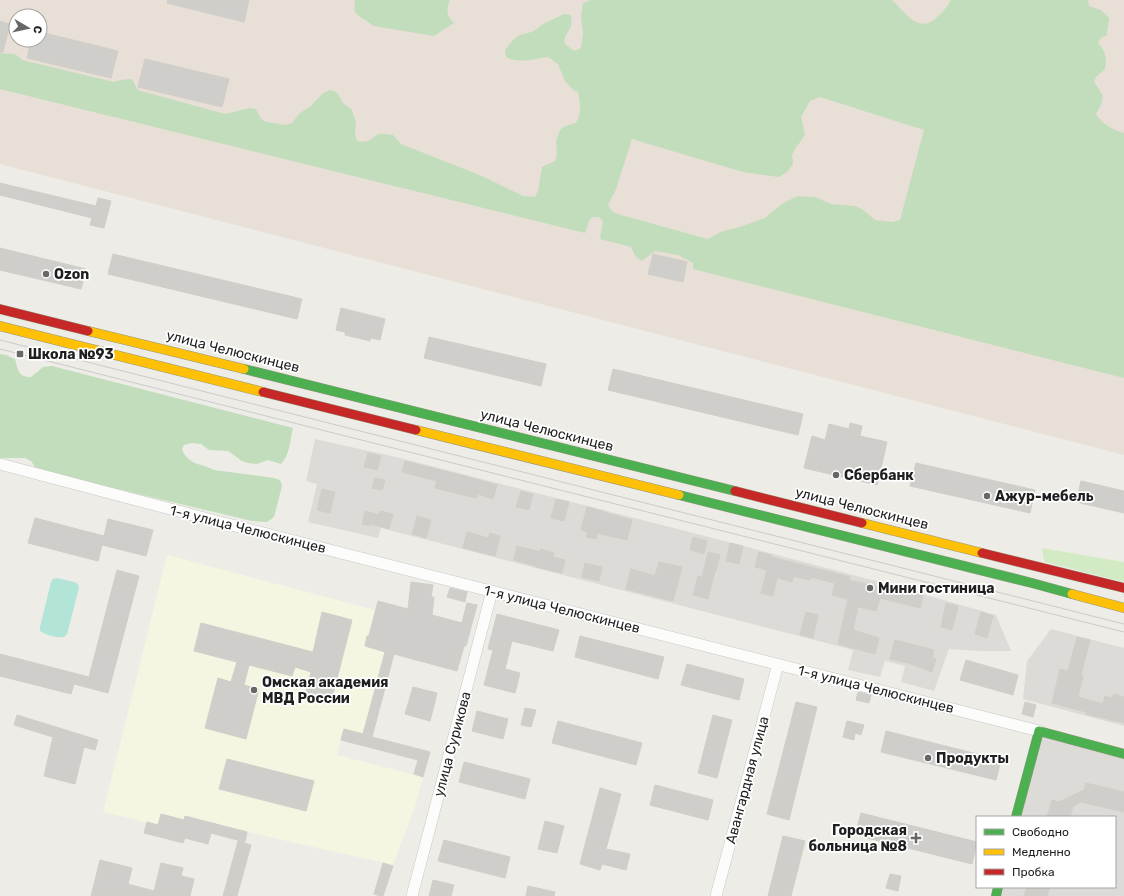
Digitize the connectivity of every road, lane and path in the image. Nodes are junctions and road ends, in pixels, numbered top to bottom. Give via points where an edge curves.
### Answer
1 (0, 309) edge
2 (0, 326) edge
3 (311, 385) junction
4 (306, 403) junction
5 (388, 404) junction
6 (384, 422) junction
7 (573, 451) junction
8 (0, 464) edge
9 (569, 468) junction
10 (883, 528) junction
11 (879, 545) junction
12 (1036, 566) junction
13 (1032, 583) junction
14 (1124, 588) edge
15 (492, 591) junction
16 (1124, 608) edge
17 (778, 664) junction
18 (1039, 731) junction
19 (1124, 754) edge
20 (1016, 816) edge
21 (412, 896) edge
22 (716, 896) edge

1 - 3 main road, улица Челюскинцев
2 - 4 main road
3 - 4 main road
3 - 5 main road, улица Челюскинцев
4 - 6 main road
5 - 6 main road
5 - 7 main road, улица Челюскинцев
6 - 9 main road
7 - 9 main road
7 - 10 main road, улица Челюскинцев
8 - 15 street, 1-я улица Челюскинцев
9 - 11 main road
10 - 11 main road
10 - 12 main road, улица Челюскинцев
11 - 13 main road
12 - 13 main road
12 - 14 main road, улица Челюскинцев
13 - 16 main road
15 - 17 street, 1-я улица Челюскинцев
15 - 21 street, улица Сурикова
17 - 18 street, 1-я улица Челюскинцев
17 - 22 street, Авангардная улица
18 - 19 main road, 1-я улица Челюскинцев
18 - 20 main road

